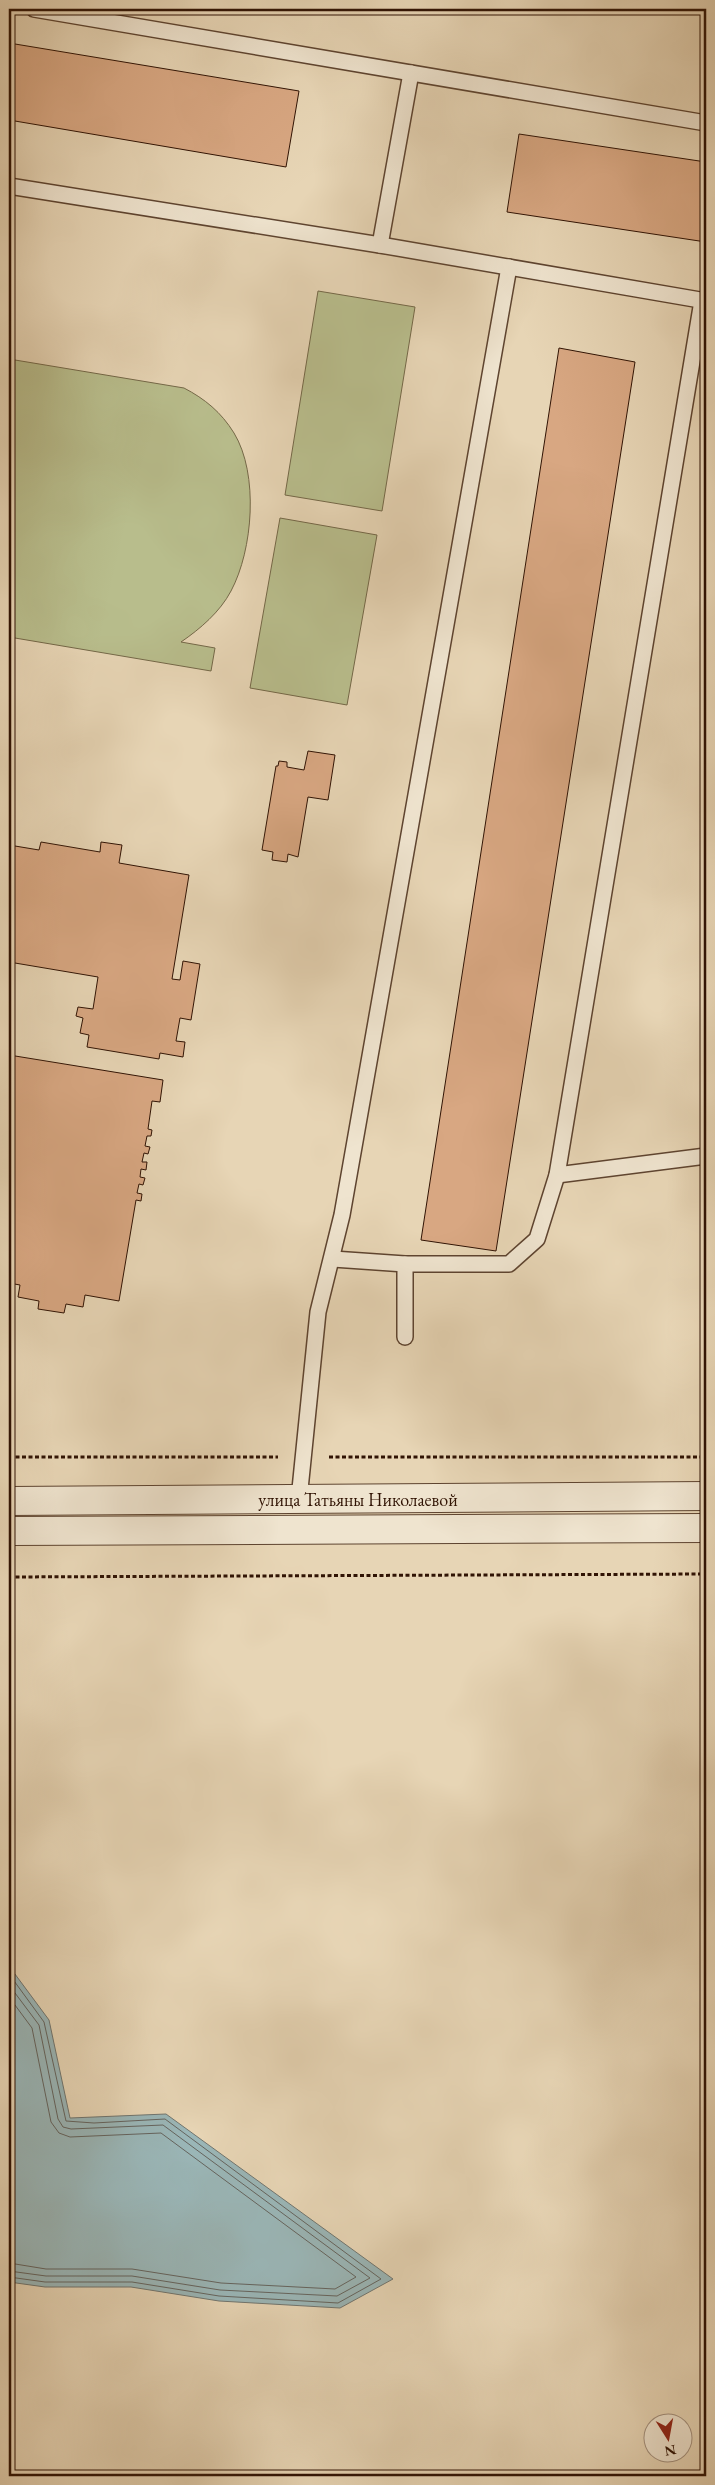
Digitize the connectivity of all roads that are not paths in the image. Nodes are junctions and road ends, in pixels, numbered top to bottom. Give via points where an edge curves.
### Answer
1 (34, 9) edge
2 (411, 72) junction
3 (706, 123) edge
4 (9, 186) edge
5 (380, 246) junction
6 (510, 267) junction
7 (704, 301) edge
8 (706, 1156) edge
9 (557, 1176) junction
10 (333, 1258) junction
11 (405, 1264) junction
12 (405, 1337) dead end
13 (706, 1496) edge
14 (300, 1499) junction
15 (9, 1501) edge
16 (706, 1528) edge
17 (9, 1531) edge

1 - 2 lane
2 - 3 lane
2 - 5 lane
4 - 5 lane
5 - 6 lane
6 - 7 lane
6 - 10 lane
7 - 9 lane
8 - 9 lane
9 - 11 lane via 537,1239 509,1264
10 - 11 lane
10 - 14 lane via 318,1312
11 - 12 lane
13 - 14 street, улица Татьяны Николаевой
14 - 15 street, улица Татьяны Николаевой
16 - 17 street, улица Татьяны Николаевой

